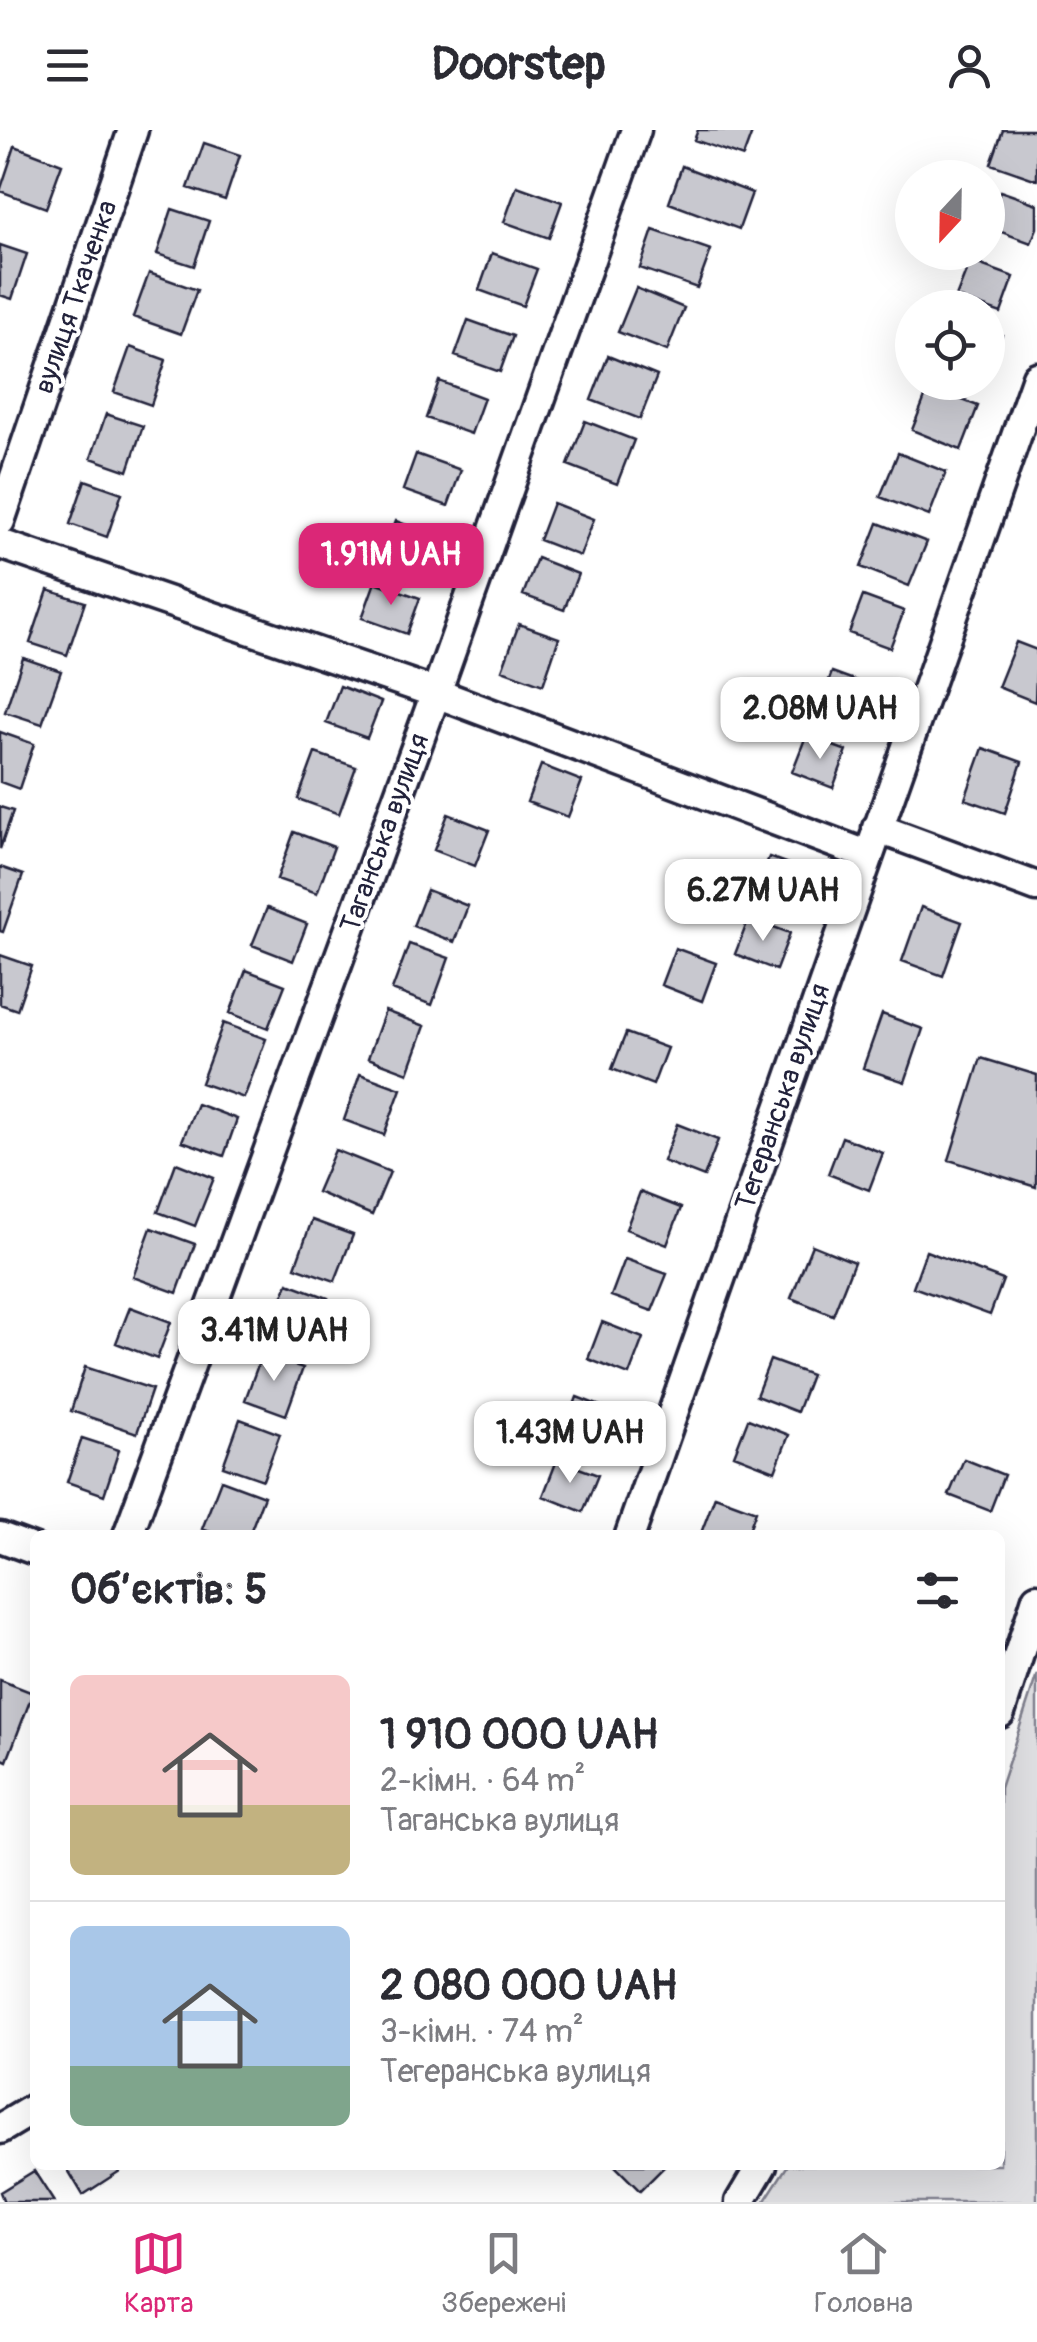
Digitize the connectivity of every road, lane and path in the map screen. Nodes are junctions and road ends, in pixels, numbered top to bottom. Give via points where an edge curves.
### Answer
1 (133, 130) edge
2 (636, 130) edge
3 (1037, 377) edge
4 (0, 521) edge
5 (0, 544) edge
6 (436, 693) junction
7 (877, 828) junction
8 (867, 854) junction
9 (1037, 887) edge
10 (130, 1530) edge
11 (632, 1530) edge
12 (0, 1537) edge
13 (30, 1548) edge
14 (1037, 1598) edge
15 (1005, 1697) edge
16 (30, 2111) edge
17 (0, 2128) edge
18 (759, 2170) edge
19 (740, 2202) edge

1 - 4 street, вулиця Ткаченка
2 - 6 street, Таганська вулиця
3 - 7 street, Тегеранська вулиця
5 - 6 street
6 - 8 street
6 - 10 street, Таганська вулиця
7 - 8 street, Тегеранська вулиця
7 - 9 street
8 - 11 street, Тегеранська вулиця
12 - 13 street
14 - 15 street
16 - 17 street
18 - 19 street

